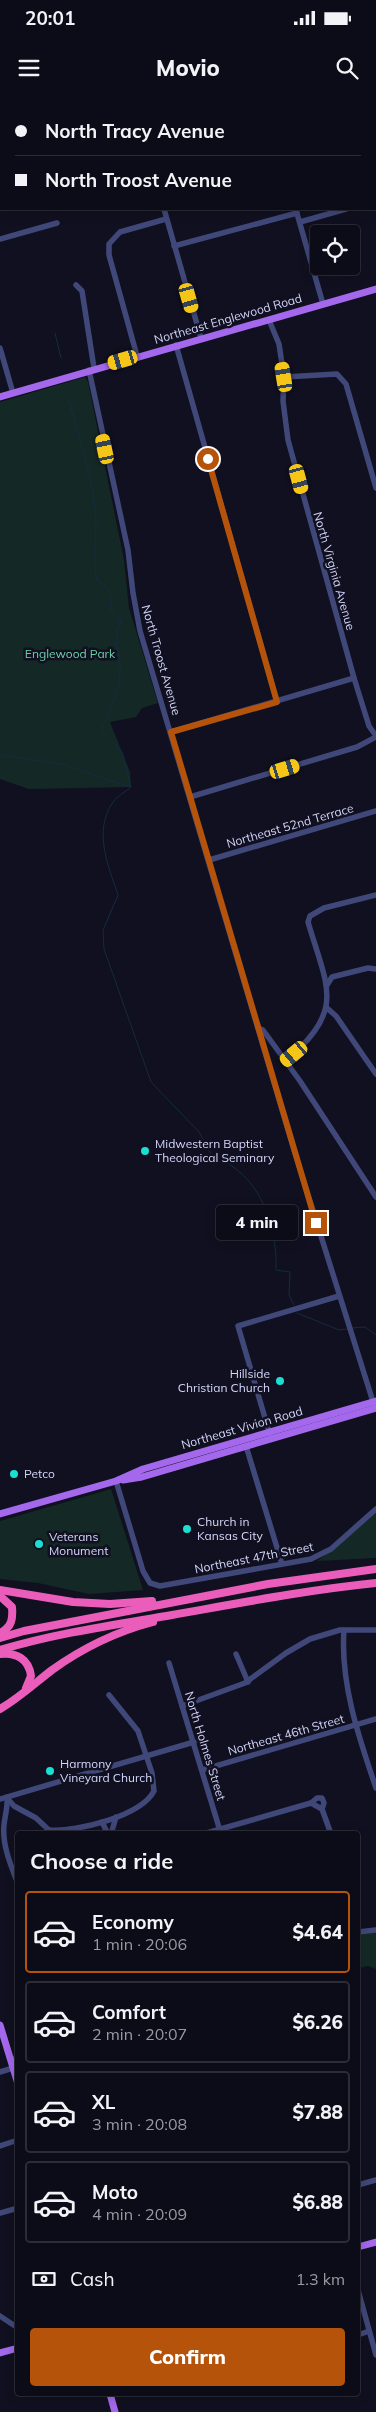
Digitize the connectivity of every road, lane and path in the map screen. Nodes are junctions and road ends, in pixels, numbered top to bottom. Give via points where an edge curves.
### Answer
1 (164, 210) edge
2 (342, 210) edge
3 (296, 211) edge
4 (166, 219) junction
5 (300, 222) junction
6 (57, 223) dead end
7 (0, 239) edge
8 (174, 246) junction
9 (76, 285) dead end
10 (376, 289) edge
11 (323, 304) junction
12 (269, 320) junction
13 (201, 338) junction
14 (176, 345) junction
15 (0, 348) edge
16 (137, 356) junction
17 (92, 369) junction
18 (284, 377) junction
19 (13, 393) junction
20 (0, 397) edge
21 (376, 488) edge
22 (354, 678) junction
23 (277, 702) junction
24 (171, 732) junction
25 (376, 737) edge
26 (190, 797) junction
27 (376, 811) edge
28 (209, 860) junction
29 (376, 895) edge
30 (376, 969) edge
31 (326, 987) junction
32 (327, 1008) junction
33 (258, 1028) junction
34 (285, 1062) junction
35 (376, 1074) edge
36 (376, 1197) edge
37 (339, 1296) junction
38 (375, 1405) edge
39 (270, 1436) junction
40 (246, 1446) junction
41 (116, 1481) junction
42 (376, 1509) edge
43 (0, 1514) edge
44 (282, 1564) junction
45 (376, 1569) edge
46 (376, 1583) edge
47 (0, 1590) edge
48 (0, 1596) edge
49 (179, 1600) junction
50 (168, 1615) junction
51 (344, 1630) junction
52 (376, 1630) edge
53 (0, 1633) edge
54 (0, 1638) edge
55 (0, 1650) edge
56 (0, 1654) edge
57 (236, 1654) dead end
58 (169, 1663) dead end
59 (248, 1682) junction
60 (109, 1695) dead end
61 (0, 1705) edge
62 (182, 1706) junction
63 (0, 1709) edge
64 (376, 1719) edge
65 (357, 1724) junction
66 (194, 1742) junction
67 (146, 1756) junction
68 (202, 1770) junction
69 (376, 1788) edge
70 (7, 1797) junction
71 (0, 1799) edge
72 (14, 1806) junction
73 (7, 1809) junction
74 (116, 1817) junction
75 (102, 1822) junction
76 (50, 1831) edge
77 (67, 1831) edge
78 (108, 1831) edge
79 (111, 1831) edge
80 (220, 1831) edge
81 (329, 1831) edge
82 (15, 1875) edge
83 (376, 1930) edge
84 (360, 1932) edge
85 (0, 2025) edge
86 (15, 2060) edge
87 (12, 2065) junction
88 (0, 2072) edge
89 (15, 2074) edge
90 (15, 2141) edge
91 (0, 2146) edge
92 (376, 2180) edge
93 (360, 2184) edge
94 (15, 2209) edge
95 (0, 2213) edge
96 (376, 2242) edge
97 (360, 2246) edge
98 (360, 2297) edge
99 (0, 2316) edge
100 (15, 2326) edge
101 (369, 2331) junction
102 (360, 2334) edge
103 (15, 2349) edge
104 (0, 2353) edge
105 (376, 2355) edge
106 (111, 2396) edge
107 (115, 2412) edge

1 - 4 street
2 - 5 street
3 - 5 street
3 - 8 street
4 - 8 street
4 - 16 street via 120,232 109,244 109,255
5 - 11 street
6 - 7 street
8 - 13 street
9 - 17 street, North Troost Avenue via 82,291
10 - 11 main road, Northeast Englewood Road
11 - 12 main road, Northeast Englewood Road
12 - 13 main road, Northeast Englewood Road
12 - 18 street, North Virginia Avenue via 278,337
13 - 14 main road, Northeast Englewood Road
14 - 16 main road, Northeast Englewood Road
14 - 23 street
15 - 19 street
16 - 17 main road, Northeast Englewood Road
17 - 19 main road, Northeast Englewood Road
17 - 24 street, North Troost Avenue via 128,550 140,631
18 - 21 street via 340,376 346,384
18 - 22 street, North Virginia Avenue via 283,401 288,440
19 - 20 main road, Northeast Englewood Road
22 - 23 street
22 - 25 street, North Virginia Avenue via 369,726
23 - 24 street
24 - 26 street, North Troost Avenue
25 - 26 street via 357,747
26 - 28 street, North Troost Avenue
27 - 28 street, Northeast 52nd Terrace
28 - 33 street, North Troost Avenue
29 - 31 street via 310,916 308,922
30 - 31 street via 332,977
31 - 32 street
32 - 34 street via 315,1032
32 - 35 street
33 - 34 street via 263,1030
33 - 37 street, North Troost Avenue
34 - 36 street
37 - 38 street, North Troost Avenue
37 - 39 street via 238,1326
38 - 39 main road, Northeast Vivion Road
39 - 40 main road, Northeast Vivion Road
39 - 41 main road, Northeast Vivion Road via 143,1469
40 - 41 main road, Northeast Vivion Road via 142,1477
40 - 44 street
41 - 43 main road, Northeast Vivion Road
41 - 44 street, Northeast 47th Street via 143,1571 150,1583 160,1586
42 - 44 street, Northeast 47th Street via 330,1549 311,1559
45 - 49 highway
46 - 50 highway via 319,1589
47 - 49 highway via 92,1603
48 - 53 highway via 12,1607 13,1617 9,1627
49 - 54 highway
50 - 55 highway via 43,1637
50 - 63 highway via 97,1641
51 - 52 street
51 - 59 street via 299,1645
51 - 65 street via 342,1655
56 - 61 highway via 22,1658 32,1676 26,1689
57 - 59 street
58 - 62 street, North Holmes Street
59 - 62 street
60 - 67 street via 134,1723
62 - 66 street, North Holmes Street
64 - 65 street, Northeast 46th Street
65 - 68 street, Northeast 46th Street
65 - 69 street
66 - 67 street
66 - 68 street, North Holmes Street
67 - 70 street
67 - 74 street via 154,1791 143,1805
68 - 80 street, North Holmes Street
70 - 71 street
70 - 72 street
70 - 73 street
72 - 73 street
72 - 76 street via 36,1818
73 - 82 street via 5,1844
74 - 75 street
74 - 79 street
75 - 77 street
75 - 78 street
80 - 81 street via 317,1805
83 - 84 street
85 - 87 main road
86 - 87 street
87 - 88 street
87 - 89 main road
90 - 91 street
92 - 93 street
94 - 95 street
96 - 97 main road
98 - 101 street
99 - 100 street
101 - 102 street
101 - 105 street
103 - 104 main road
106 - 107 main road

